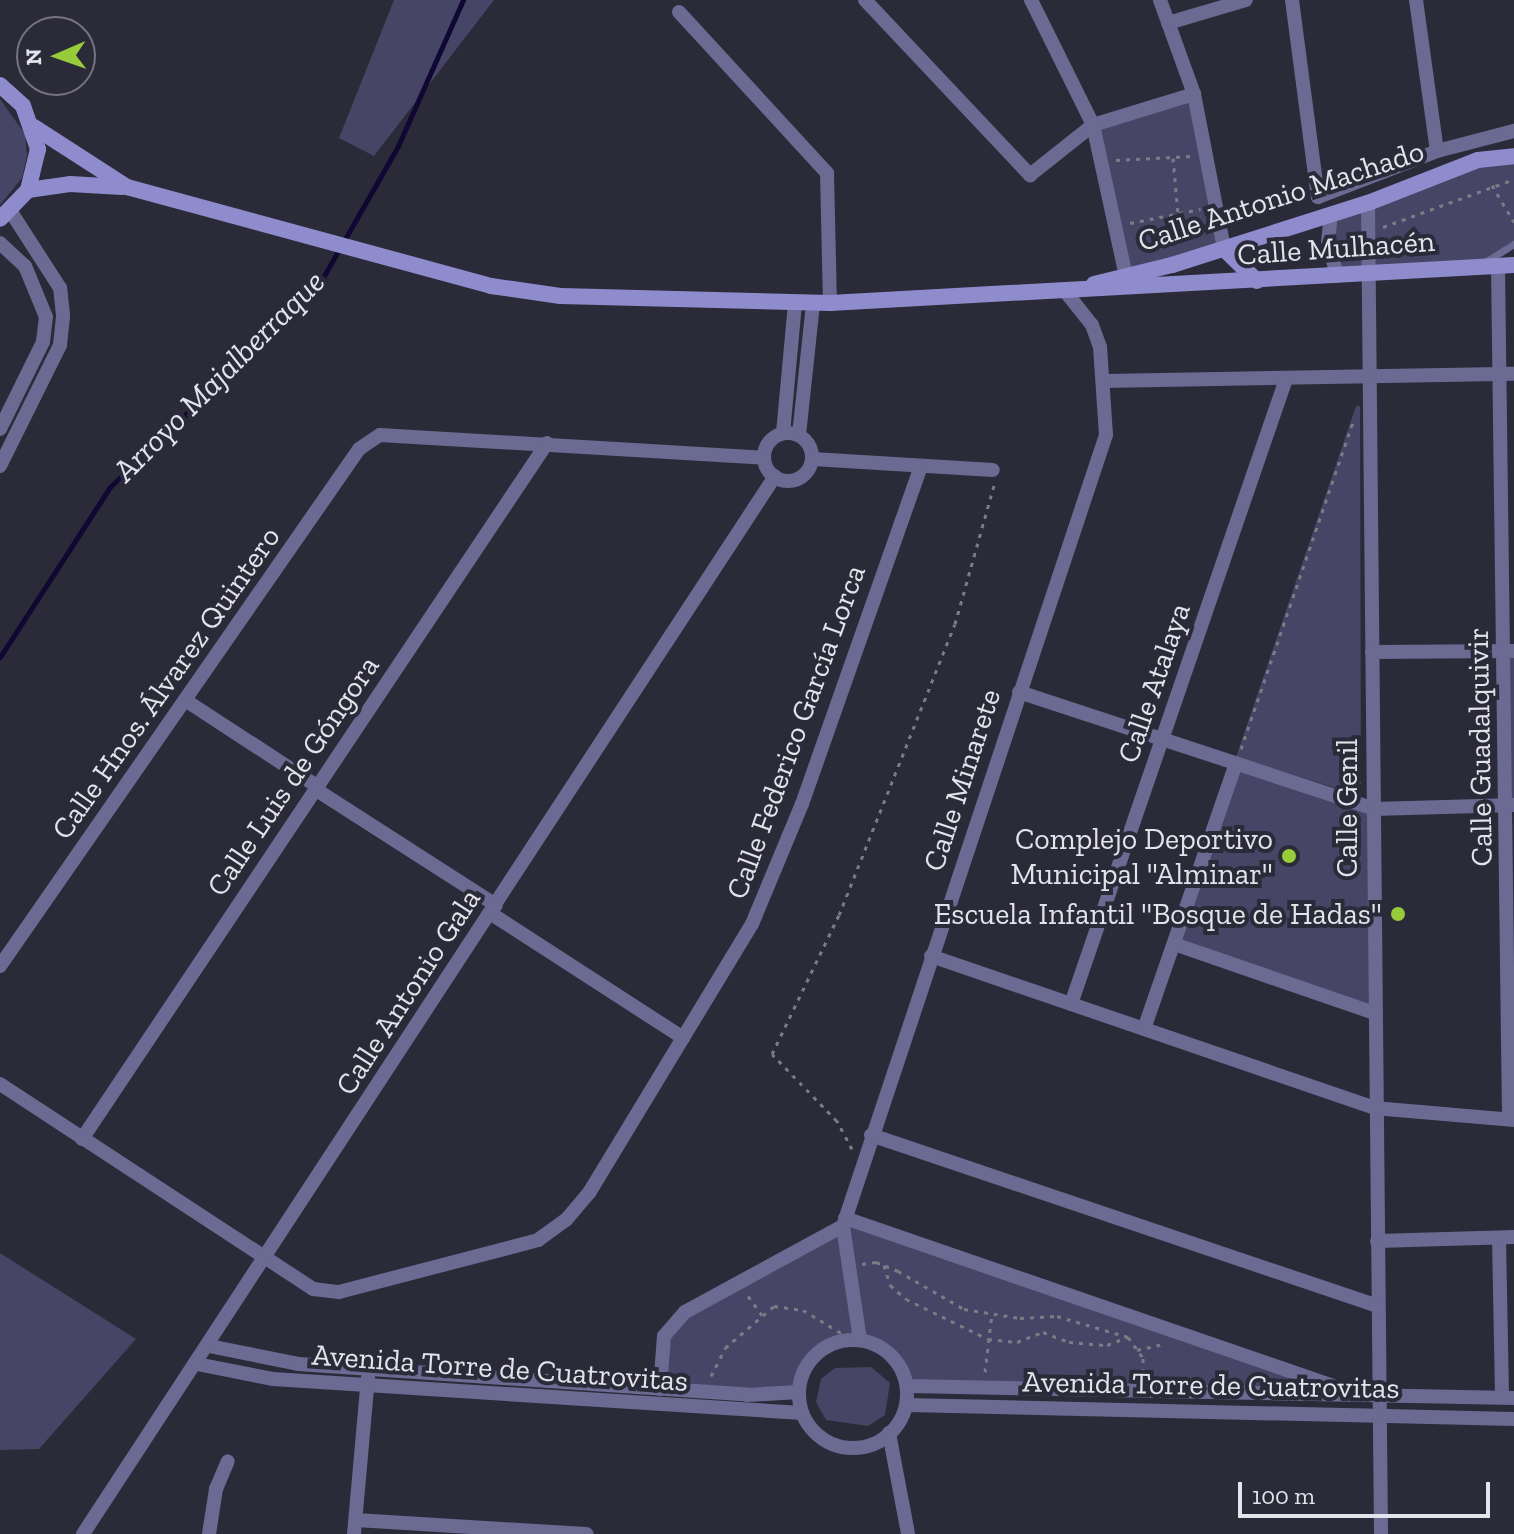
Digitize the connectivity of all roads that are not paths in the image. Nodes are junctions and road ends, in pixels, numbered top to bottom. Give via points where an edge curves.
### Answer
1 (865, 0) edge
2 (1031, 0) edge
3 (1160, 0) edge
4 (1246, 0) edge
5 (1292, 0) edge
6 (1416, 0) edge
7 (679, 12) dead end
8 (1168, 23) junction
9 (0, 85) edge
10 (1194, 94) junction
11 (1093, 125) junction
12 (34, 127) junction
13 (1514, 131) edge
14 (1437, 151) junction
15 (1514, 156) edge
16 (1350, 185) junction
17 (127, 187) junction
18 (28, 190) junction
19 (1361, 204) junction
20 (1331, 214) junction
21 (5, 216) edge
22 (0, 243) edge
23 (1514, 244) edge
24 (1224, 249) junction
25 (1506, 265) edge
26 (1476, 267) junction
27 (1369, 273) junction
28 (1126, 276) junction
29 (1337, 276) junction
30 (1257, 281) junction
31 (1065, 291) junction
32 (795, 303) junction
33 (822, 303) junction
34 (1507, 374) edge
35 (1370, 376) junction
36 (1286, 379) junction
37 (1105, 381) junction
38 (0, 429) edge
39 (783, 433) junction
40 (799, 435) junction
41 (547, 443) junction
42 (764, 458) junction
43 (813, 459) junction
44 (0, 466) edge
45 (921, 466) junction
46 (993, 470) road end
47 (775, 476) junction
48 (1509, 651) edge
49 (1372, 652) junction
50 (1019, 692) junction
51 (185, 700) junction
52 (1162, 740) junction
53 (1236, 764) junction
54 (316, 788) junction
55 (1510, 805) edge
56 (1374, 809) junction
57 (493, 909) junction
58 (1511, 933) edge
59 (1174, 944) junction
60 (931, 956) junction
61 (0, 966) edge
62 (1071, 1004) junction
63 (1374, 1013) junction
64 (1144, 1029) junction
65 (683, 1038) junction
66 (0, 1084) edge
67 (1374, 1108) junction
68 (1511, 1120) edge
69 (871, 1135) junction
70 (82, 1139) junction
71 (844, 1222) junction
72 (1507, 1237) edge
73 (1377, 1241) junction
74 (266, 1258) junction
75 (1378, 1306) junction
76 (856, 1340) junction
77 (209, 1346) junction
78 (197, 1364) junction
79 (369, 1368) junction
80 (368, 1386) junction
81 (908, 1386) junction
82 (660, 1389) junction
83 (799, 1392) junction
84 (1354, 1393) junction
85 (1380, 1393) junction
86 (1508, 1397) edge
87 (908, 1405) junction
88 (802, 1413) junction
89 (1382, 1415) junction
90 (1514, 1419) edge
91 (889, 1433) junction
92 (228, 1461) dead end
93 (355, 1527) edge
94 (83, 1534) edge
95 (209, 1534) edge
96 (587, 1534) edge
97 (908, 1534) edge
98 (1381, 1534) edge

1 - 11 street via 1030,175
2 - 11 street
3 - 8 street
4 - 8 street
5 - 16 street, Calle Antonio Machado via 1318,197
6 - 14 street
7 - 33 street via 827,173
8 - 10 street
9 - 12 street via 23,106
10 - 11 street
10 - 24 street
11 - 28 street
12 - 17 street
12 - 18 street via 38,149
13 - 14 street, Calle Antonio Machado
14 - 16 street, Calle Antonio Machado
15 - 19 street, Calle Antonio Machado via 1478,160
16 - 19 street, Calle Genil
17 - 18 street via 70,184
17 - 32 street via 491,286 560,296
18 - 21 street
19 - 20 street, Calle Antonio Machado
19 - 27 street, Calle Genil via 1372,231
20 - 24 street, Calle Antonio Machado
20 - 29 street via 1328,242
21 - 44 street via 60,288 63,315 60,345
22 - 38 street via 25,266 46,317 43,342
23 - 26 lane
24 - 28 street, Calle Antonio Machado
24 - 30 street
25 - 26 street, Calle Mulhacén
25 - 34 street, Calle Guadalquivir
26 - 27 street, Calle Mulhacén
27 - 29 street, Calle Mulhacén
27 - 35 street, Calle Genil
28 - 31 street, Calle Antonio Machado
29 - 30 street, Calle Mulhacén
30 - 31 street, Calle Mulhacén
31 - 33 street
31 - 37 street, Calle Minarete via 1092,325
32 - 33 street
32 - 39 street
33 - 40 street
34 - 35 street
34 - 48 street, Calle Guadalquivir
35 - 36 street
35 - 49 street, Calle Genil
36 - 37 street
36 - 52 street, Calle Atalaya
37 - 50 street, Calle Minarete via 1106,435
39 - 40 street
39 - 42 street via 769,442
40 - 43 street
41 - 42 street
41 - 51 street, Calle Hnos. Álvarez Quintero via 380,435 359,449
41 - 54 street, Calle Luis de Góngora
42 - 47 street
43 - 45 street
43 - 47 street via 802,477 788,481
45 - 46 street
45 - 65 street, Calle Federico García Lorca via 802,804 758,911
47 - 57 street, Calle Antonio Gala
48 - 49 street
48 - 55 street, Calle Guadalquivir
49 - 56 street, Calle Genil
50 - 52 street
50 - 60 street, Calle Minarete
51 - 54 street
51 - 61 street, Calle Hnos. Álvarez Quintero
52 - 53 street
52 - 62 street, Calle Atalaya
53 - 56 street
53 - 59 street
54 - 57 street
54 - 70 street, Calle Luis de Góngora
55 - 56 street
55 - 58 street, Calle Guadalquivir
56 - 63 street, Calle Genil
57 - 65 street
57 - 74 street, Calle Antonio Gala
58 - 68 street, Calle Guadalquivir
59 - 63 street
59 - 64 street
60 - 62 street
60 - 69 street, Calle Minarete
62 - 64 street
63 - 67 street, Calle Genil
64 - 67 street
65 - 74 street, Calle Federico García Lorca via 589,1193 566,1220 538,1240 339,1292 313,1289
66 - 70 street, Calle Federico García Lorca
67 - 68 street
67 - 73 street, Calle Genil
69 - 71 street, Calle Minarete
69 - 75 street
70 - 74 street, Calle Federico García Lorca
71 - 76 street, Calle Minarete
71 - 82 street via 685,1312 664,1336
71 - 84 street
72 - 73 street
72 - 86 street
73 - 75 street, Calle Genil
74 - 77 street, Calle Antonio Gala
75 - 85 street, Calle Genil
76 - 81 street via 897,1360
76 - 83 street via 818,1353
77 - 78 street, Calle Antonio Gala
77 - 79 street, Avenida Torre de Cuatrovitas via 298,1364
78 - 80 street, Avenida Torre de Cuatrovitas via 273,1379
78 - 94 street, Calle Antonio Gala
79 - 80 street
79 - 82 street, Avenida Torre de Cuatrovitas
80 - 88 street, Avenida Torre de Cuatrovitas
80 - 93 street
81 - 84 street, Avenida Torre de Cuatrovitas
81 - 87 street
82 - 83 street, Avenida Torre de Cuatrovitas
83 - 88 street
84 - 85 street, Avenida Torre de Cuatrovitas
85 - 86 street, Avenida Torre de Cuatrovitas
85 - 89 street, Calle Genil
87 - 89 street, Avenida Torre de Cuatrovitas
87 - 91 street
88 - 91 street via 820,1438 847,1449 877,1444
89 - 90 street, Avenida Torre de Cuatrovitas
89 - 98 street, Calle Genil
91 - 97 street
92 - 95 street via 216,1489
93 - 96 street

